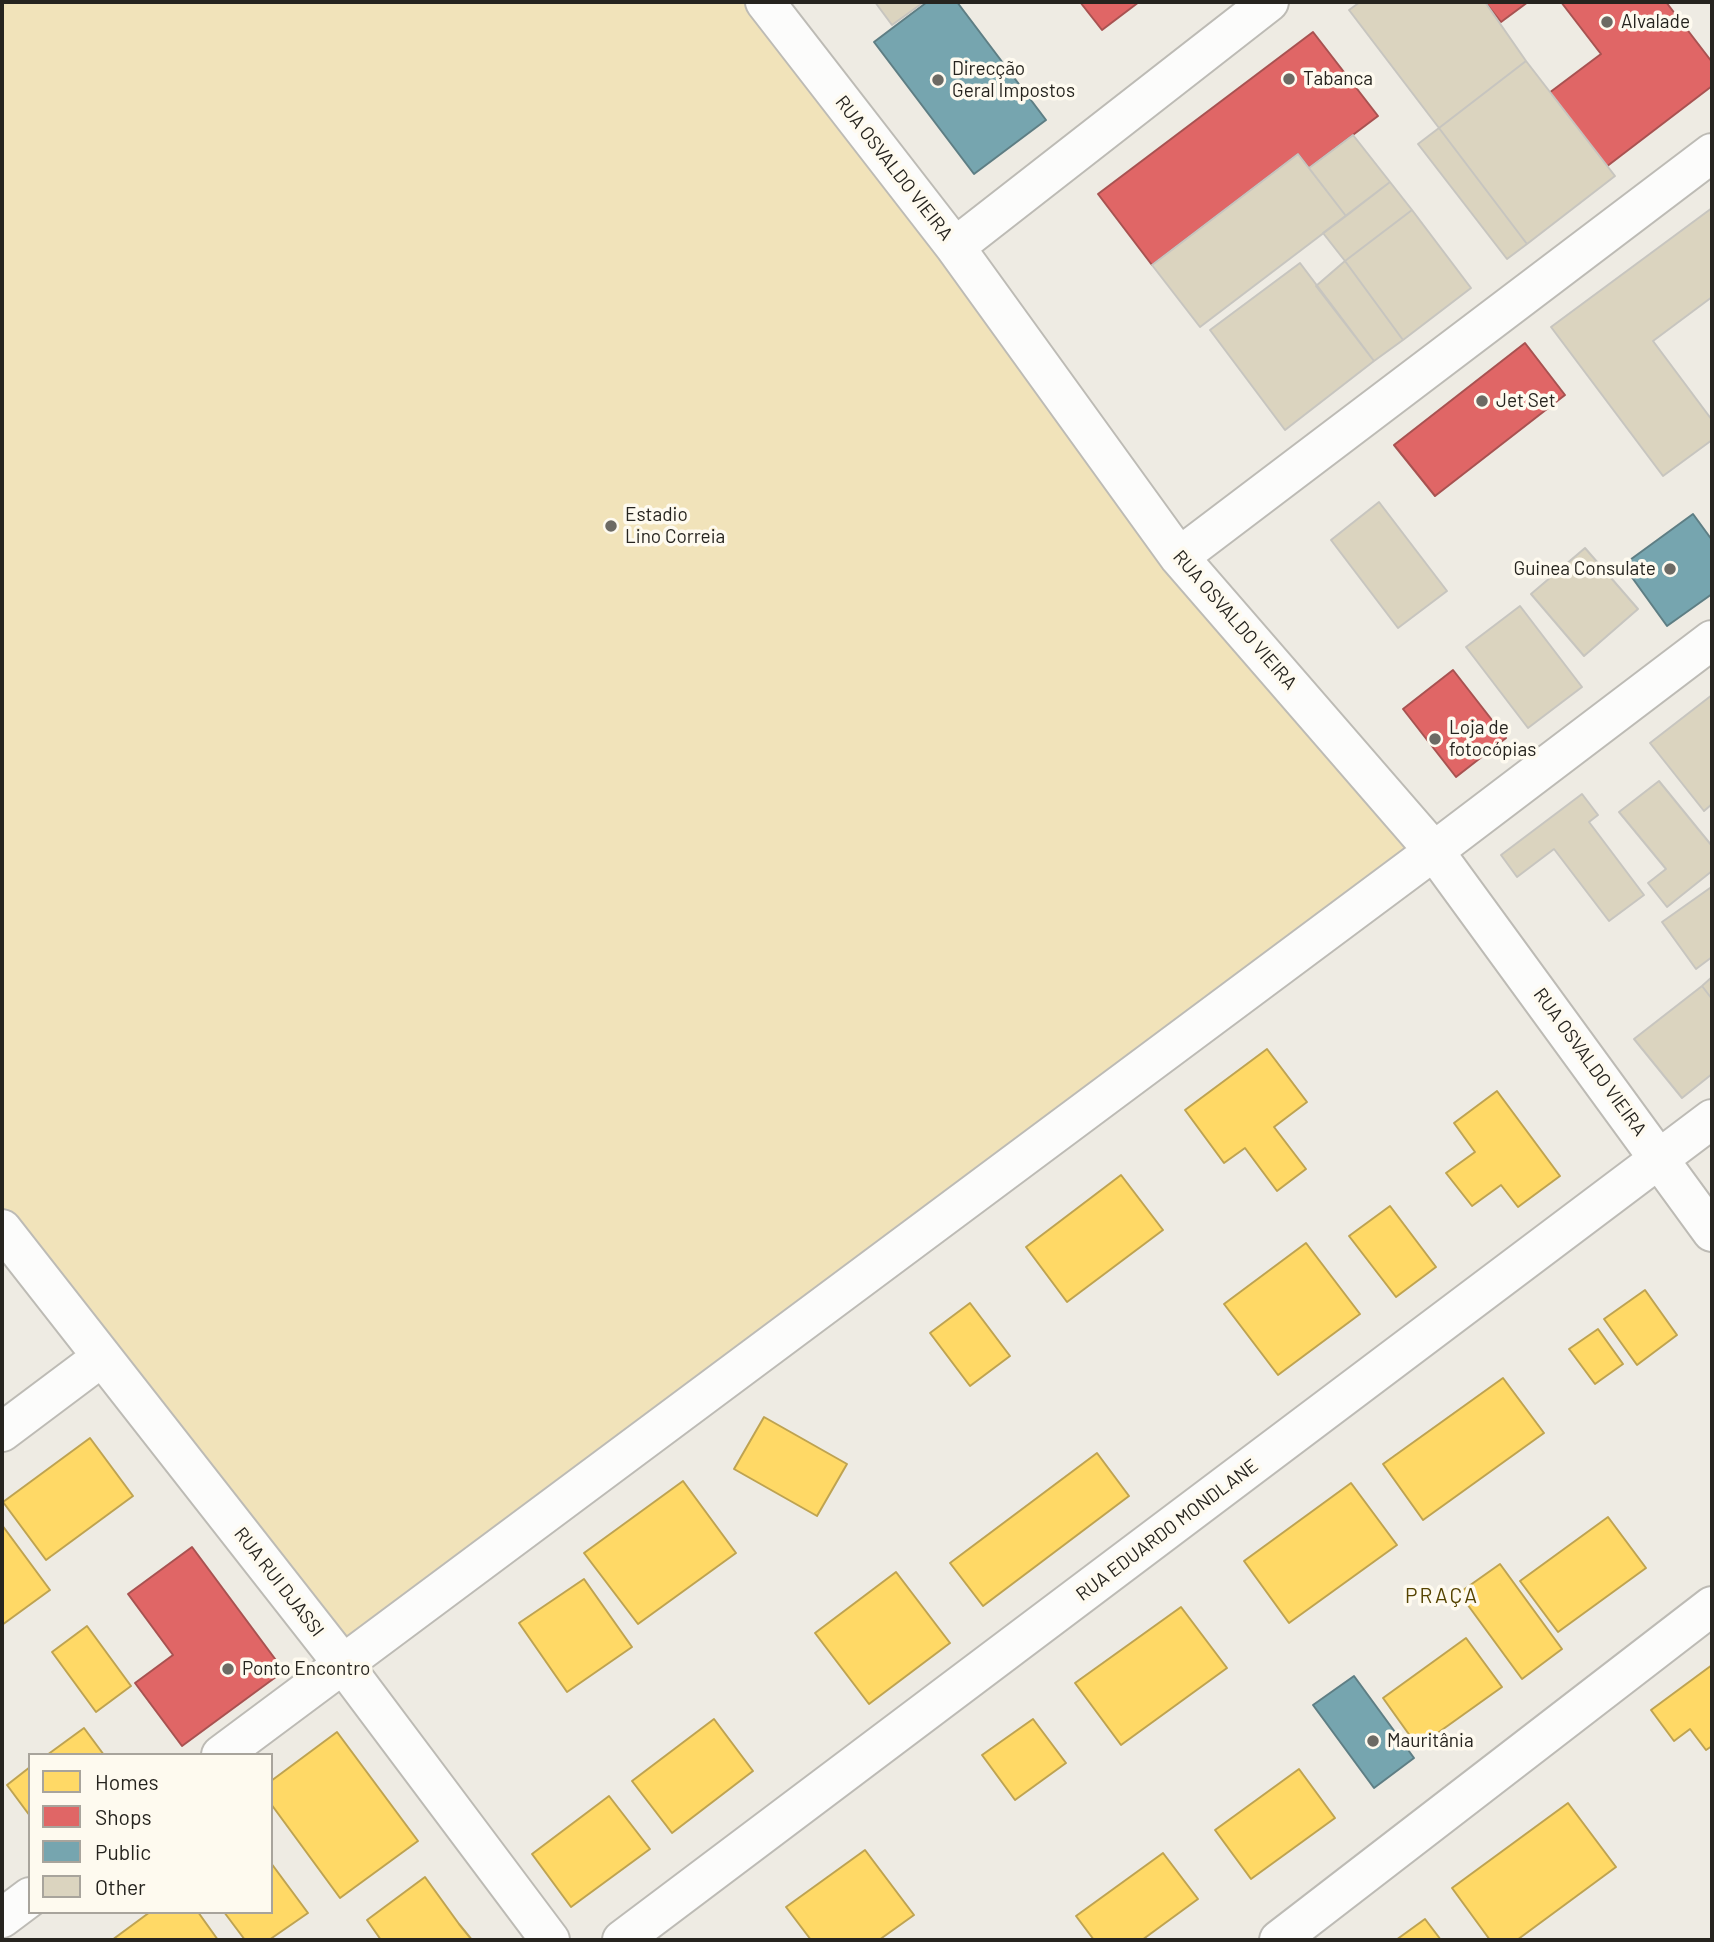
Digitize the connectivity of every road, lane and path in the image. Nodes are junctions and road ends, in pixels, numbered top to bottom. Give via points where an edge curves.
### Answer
1 (765, 2) edge
2 (1269, 2) edge
3 (1712, 152) edge
4 (955, 247) junction
5 (1179, 556) junction
6 (1712, 640) edge
7 (1434, 851) junction
8 (1712, 1119) edge
9 (1661, 1159) junction
10 (2, 1229) edge
11 (1712, 1232) edge
12 (102, 1357) junction
13 (2, 1432) edge
14 (1712, 1606) edge
15 (343, 1664) junction
16 (224, 1753) edge
17 (28, 1898) edge
18 (2, 1918) edge
19 (550, 1940) edge
20 (622, 1940) edge
21 (1279, 1940) edge

1 - 4 street, RUA OSVALDO VIEIRA
2 - 4 street
3 - 5 street
4 - 5 street, RUA OSVALDO VIEIRA
5 - 7 street, RUA OSVALDO VIEIRA
6 - 7 street
7 - 9 street, RUA OSVALDO VIEIRA
7 - 15 street
8 - 9 street, RUA EDUARDO MONDLANE
9 - 11 street, RUA OSVALDO VIEIRA
9 - 20 street, RUA EDUARDO MONDLANE
10 - 12 street, RUA RUI DJASSI
12 - 13 street
12 - 15 street, RUA RUI DJASSI
14 - 21 street
15 - 16 street
15 - 19 street, RUA RUI DJASSI
17 - 18 street

